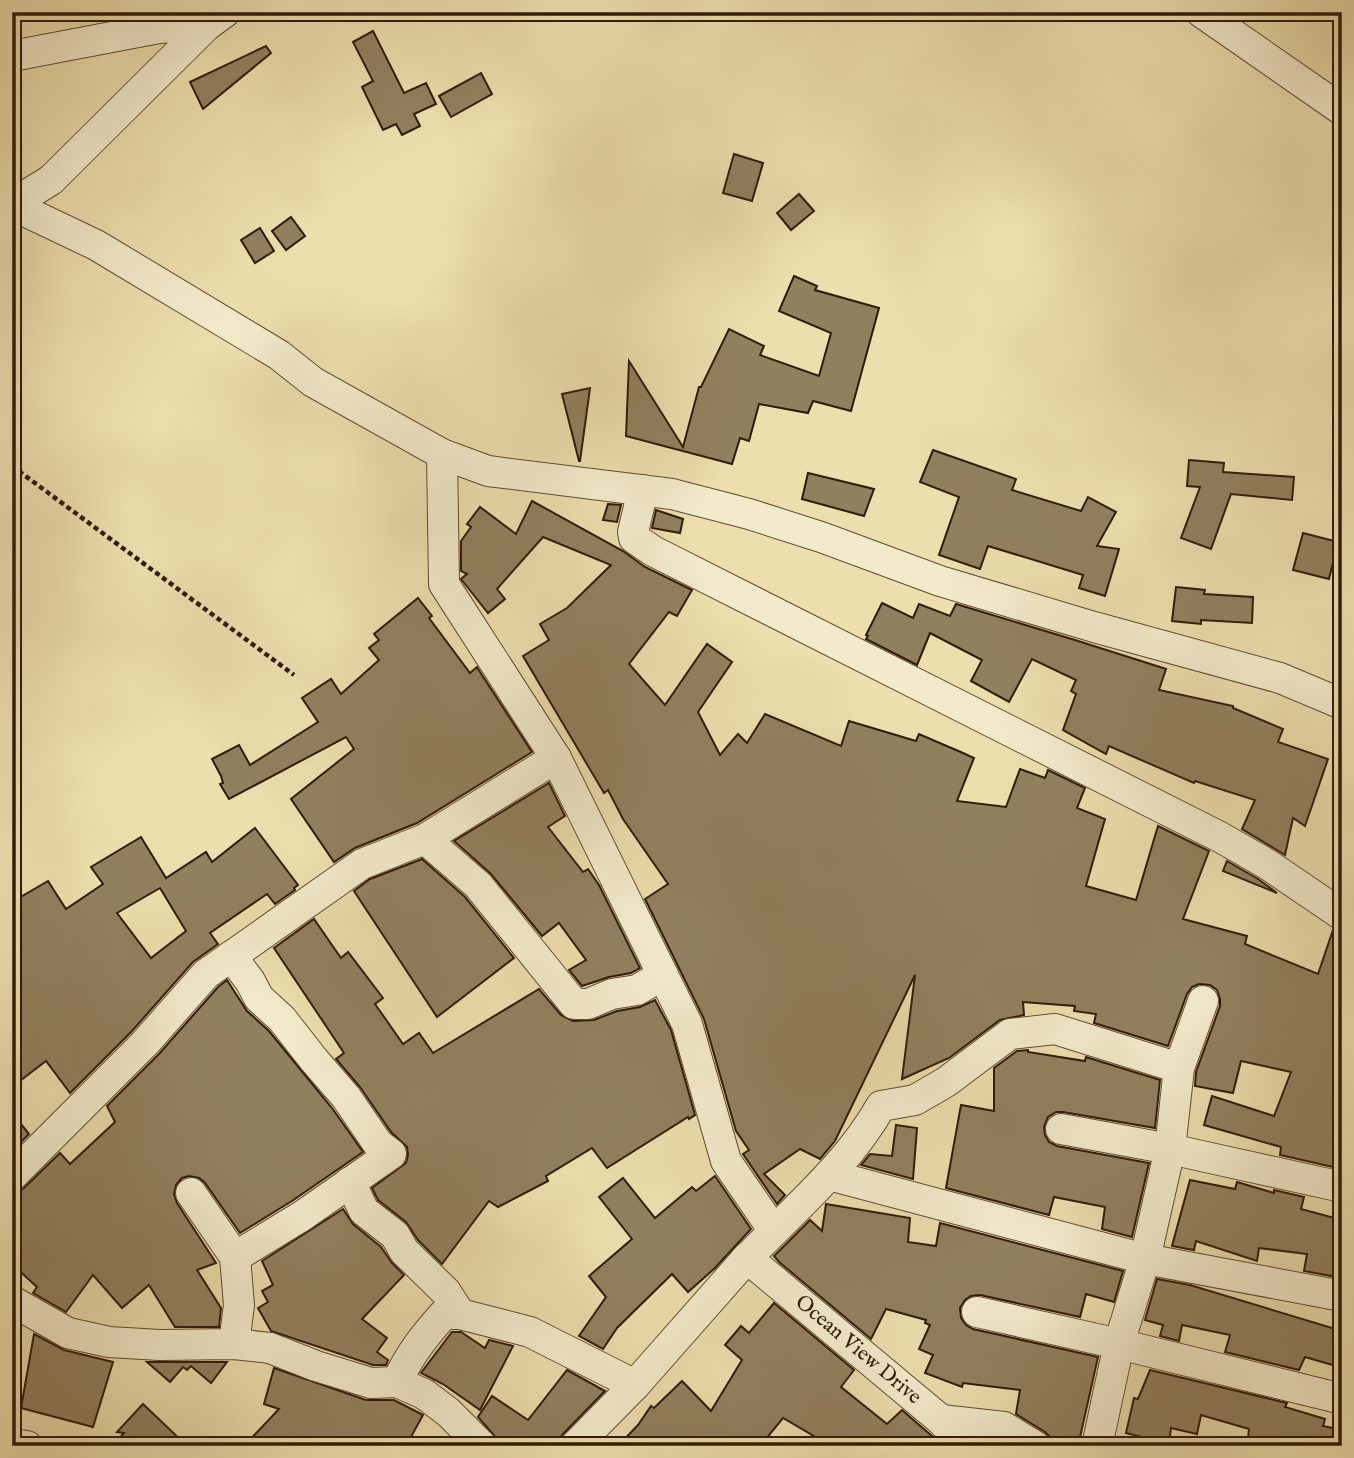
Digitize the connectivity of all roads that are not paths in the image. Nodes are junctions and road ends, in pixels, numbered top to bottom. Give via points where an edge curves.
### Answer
1 (1202, 12) edge
2 (216, 19) edge
3 (12, 56) edge
4 (1342, 110) edge
5 (12, 204) edge
6 (442, 454) junction
7 (643, 490) junction
8 (1342, 705) edge
9 (556, 758) junction
10 (425, 839) junction
11 (1342, 915) edge
12 (232, 956) junction
13 (663, 975) junction
14 (1203, 1001) dead end
15 (1179, 1068) junction
16 (1061, 1129) dead end
17 (1170, 1149) junction
18 (829, 1175) junction
19 (12, 1176) edge
20 (350, 1182) junction
21 (1342, 1187) edge
22 (191, 1193) dead end
23 (774, 1231) junction
24 (235, 1257) junction
25 (747, 1258) junction
26 (1145, 1259) junction
27 (1342, 1296) edge
28 (12, 1301) edge
29 (977, 1312) dead end
30 (460, 1314) junction
31 (234, 1343) junction
32 (1119, 1344) junction
33 (397, 1382) junction
34 (635, 1385) junction
35 (1342, 1399) edge
36 (941, 1420) junction
37 (12, 1444) edge
38 (27, 1446) edge
39 (482, 1446) edge
40 (575, 1446) edge
41 (966, 1446) edge
42 (1035, 1446) edge
43 (1097, 1446) edge

1 - 4 street
2 - 3 street
2 - 5 street via 51,180
5 - 6 street via 96,245 279,355 313,382
6 - 7 street via 488,471
6 - 9 street via 444,584
7 - 8 street via 749,514 940,581 1280,678
7 - 11 street via 633,532 634,538 653,551 1220,837
9 - 10 street
9 - 13 street
10 - 12 street via 362,863
10 - 13 street via 478,885 574,1004 637,990
12 - 19 street via 206,974 145,1043
12 - 20 street via 259,998 282,1019 391,1154
13 - 23 street via 687,1024 726,1161
14 - 15 street
15 - 17 street
15 - 18 street via 1055,1029 1010,1034 915,1100 881,1106
16 - 17 street
17 - 21 street
17 - 26 street
18 - 23 street
18 - 26 street
20 - 24 street
20 - 30 street via 364,1211 395,1235
22 - 24 street
23 - 25 street
24 - 31 street via 239,1305
25 - 34 street
25 - 36 street, Ocean View Drive
26 - 27 street
26 - 32 street
28 - 31 street via 68,1333 109,1342
29 - 32 street
30 - 33 street via 444,1314 407,1358
30 - 34 street via 530,1332
31 - 33 street via 270,1348 371,1383
32 - 35 street
32 - 43 street
33 - 39 street via 448,1412
34 - 40 street
36 - 41 street, Ocean View Drive
36 - 42 street via 1004,1427
37 - 38 street

